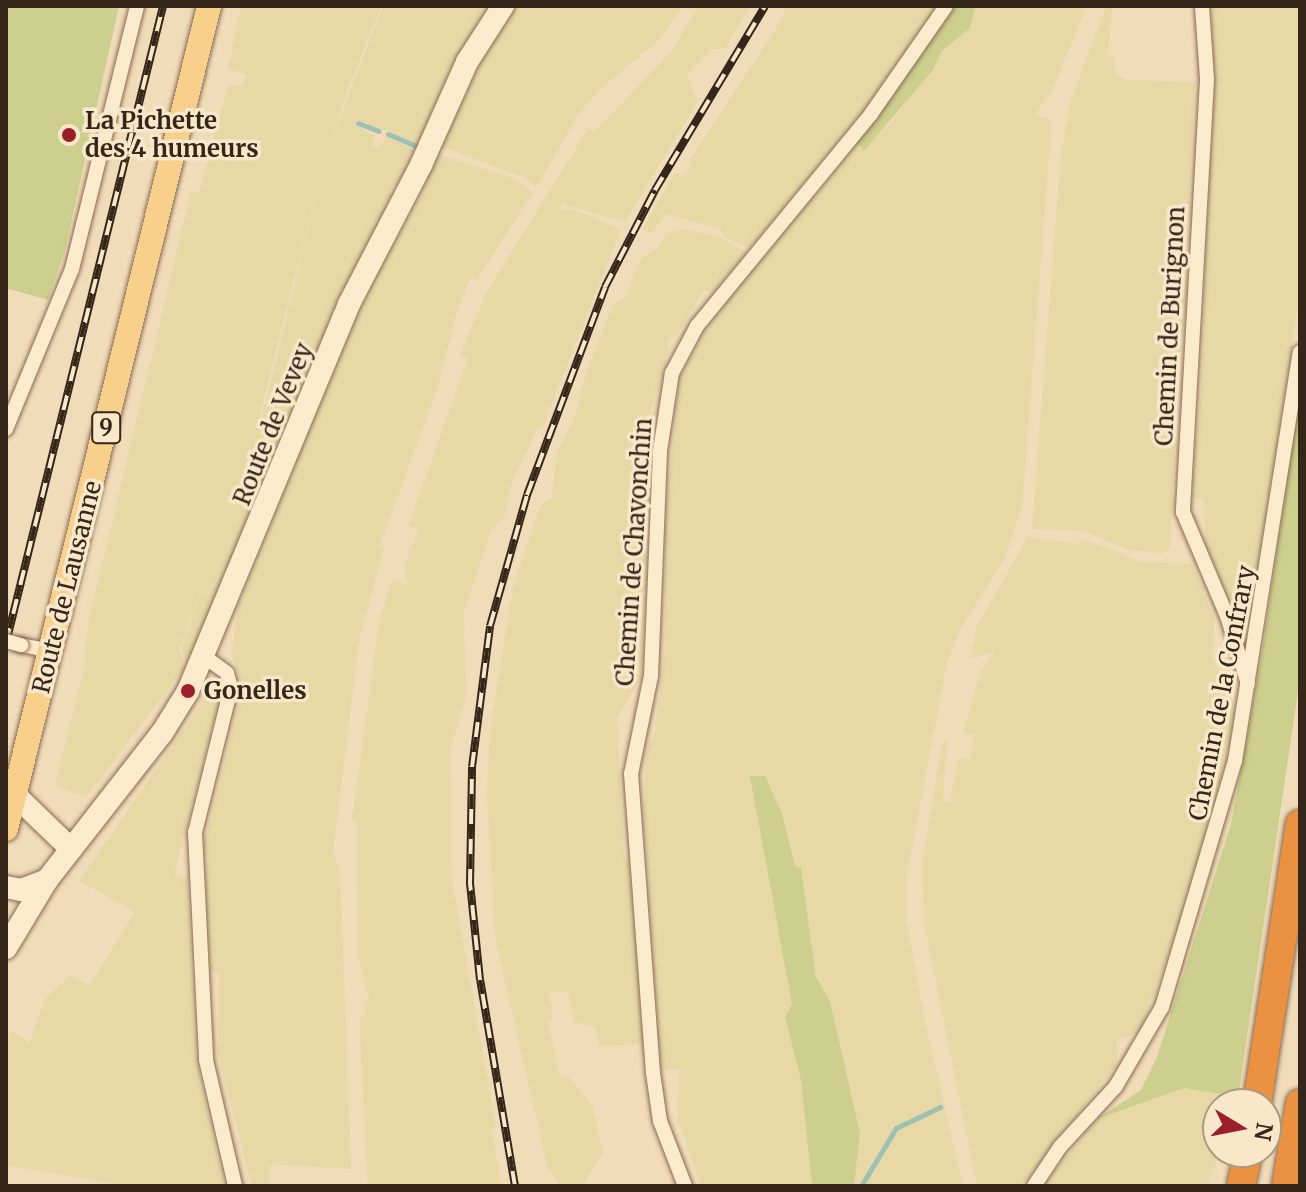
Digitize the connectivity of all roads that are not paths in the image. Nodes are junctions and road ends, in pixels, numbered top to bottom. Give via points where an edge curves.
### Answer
1 (137, 6) edge
2 (209, 6) edge
3 (503, 6) edge
4 (946, 6) edge
5 (1202, 6) edge
6 (1300, 352) edge
7 (6, 429) edge
8 (14, 643) edge
9 (53, 651) junction
10 (205, 657) junction
11 (1248, 684) junction
12 (15, 795) junction
13 (1300, 824) edge
14 (6, 829) edge
15 (71, 849) junction
16 (47, 880) junction
17 (6, 887) edge
18 (6, 948) edge
19 (1259, 1088) edge
20 (1300, 1103) edge
21 (235, 1186) edge
22 (685, 1186) edge
23 (1034, 1186) edge
24 (1286, 1186) edge

1 - 7 street via 72,269
2 - 9 main road, Route de Lausanne / 9
3 - 10 main road, Route de Vevey via 467,62 349,304
4 - 22 street, Chemin de Chavonchin via 871,114 697,326 672,373 660,451 651,676 631,774 653,1073 660,1121
5 - 11 street, Chemin de Burignon via 1207,80 1195,243 1199,295 1183,512 1227,616
6 - 11 street, Chemin de la Confrary
8 - 9 street
9 - 12 main road, Route de Lausanne / 9
10 - 15 main road, Route de Vevey via 162,733
10 - 21 street via 227,673 231,688 195,832 206,1060
11 - 23 street, Chemin de la Confrary via 1215,841 1162,1007 1116,1086 1060,1147
12 - 14 main road, 9
12 - 15 main road
13 - 19 highway
15 - 16 main road, Route de Vevey
16 - 17 main road via 21,890
16 - 18 main road, Route de Vevey
20 - 24 highway

